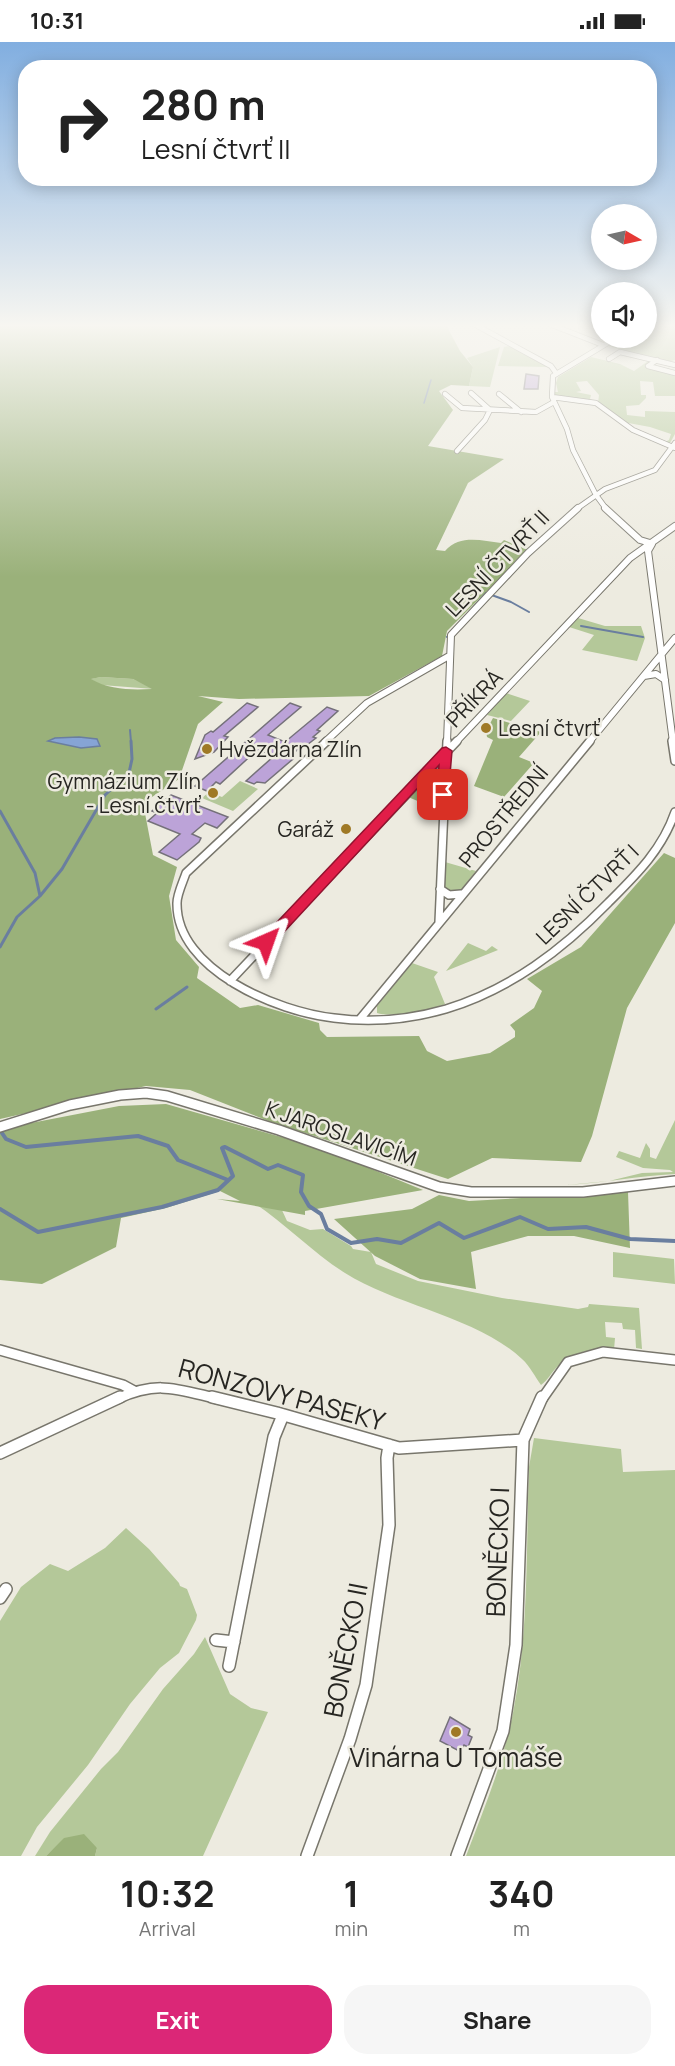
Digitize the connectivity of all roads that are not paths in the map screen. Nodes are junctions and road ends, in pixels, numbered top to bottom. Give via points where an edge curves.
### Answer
1 (462, 408) edge
2 (487, 408) edge
3 (516, 408) edge
4 (542, 408) edge
5 (557, 408) edge
6 (603, 408) edge
7 (490, 410) junction
8 (522, 413) junction
9 (674, 446) edge
10 (457, 451) dead end
11 (596, 495) junction
12 (675, 526) edge
13 (652, 544) junction
14 (632, 556) junction
15 (648, 559) junction
16 (659, 633) junction
17 (675, 637) edge
18 (662, 654) junction
19 (449, 656) junction
20 (644, 676) junction
21 (665, 680) junction
22 (446, 751) junction
23 (675, 760) edge
24 (675, 812) edge
25 (441, 889) junction
26 (461, 894) junction
27 (439, 922) junction
28 (230, 981) junction
29 (360, 1019) junction
30 (0, 1127) edge
31 (675, 1181) edge
32 (0, 1350) edge
33 (675, 1360) edge
34 (134, 1391) junction
35 (283, 1416) junction
36 (523, 1440) junction
37 (389, 1445) junction
38 (0, 1453) edge
39 (216, 1640) dead end
40 (234, 1642) junction
41 (229, 1666) dead end
42 (307, 1856) edge
43 (457, 1856) edge

1 - 7 street
2 - 7 street
3 - 8 street
4 - 8 street
5 - 11 street
6 - 9 street via 633,430
7 - 8 street
7 - 10 street
9 - 11 street, LESNÍ ČTVRŤ II via 655,470
11 - 13 street via 640,540
11 - 19 street, LESNÍ ČTVRŤ II via 569,514 454,630
12 - 13 street, PŘÍKRÁ
13 - 14 street, PŘÍKRÁ
13 - 15 street
14 - 15 street
14 - 22 street, PŘÍKRÁ
15 - 16 street
16 - 17 street
16 - 18 street
17 - 18 street, PROSTŘEDNÍ
18 - 20 street, PROSTŘEDNÍ
18 - 21 street
19 - 22 street, LESNÍ ČTVRŤ II
19 - 28 street, LESNÍ ČTVRŤ I via 367,704 186,873 175,906 181,930 198,954
20 - 21 street via 656,674
20 - 26 street, PROSTŘEDNÍ
21 - 23 street
22 - 25 street, LESNÍ ČTVRŤ II
22 - 28 street, PŘÍKRÁ
24 - 29 street, LESNÍ ČTVRŤ I via 654,855 572,939 536,966 481,996 449,1008
25 - 26 street
25 - 27 street, LESNÍ ČTVRŤ II
26 - 27 street, PROSTŘEDNÍ
27 - 29 street, PROSTŘEDNÍ
28 - 29 street, LESNÍ ČTVRŤ I via 288,1008 325,1017
30 - 31 street, K JAROSLAVICÍM via 70,1105 146,1093 201,1105 279,1130 439,1187 528,1194
32 - 34 street
33 - 36 street, BONĚCKO I via 603,1352 568,1362 542,1398
34 - 35 street, RONZOVY PASEKY via 163,1386
34 - 38 street, RONZOVY PASEKY
35 - 37 street, RONZOVY PASEKY
35 - 40 street via 274,1437
36 - 37 street, RONZOVY PASEKY via 407,1449
36 - 43 street, BONĚCKO I via 516,1645 504,1731
37 - 42 street, BONĚCKO II via 389,1525 366,1685
39 - 40 street
40 - 41 street

